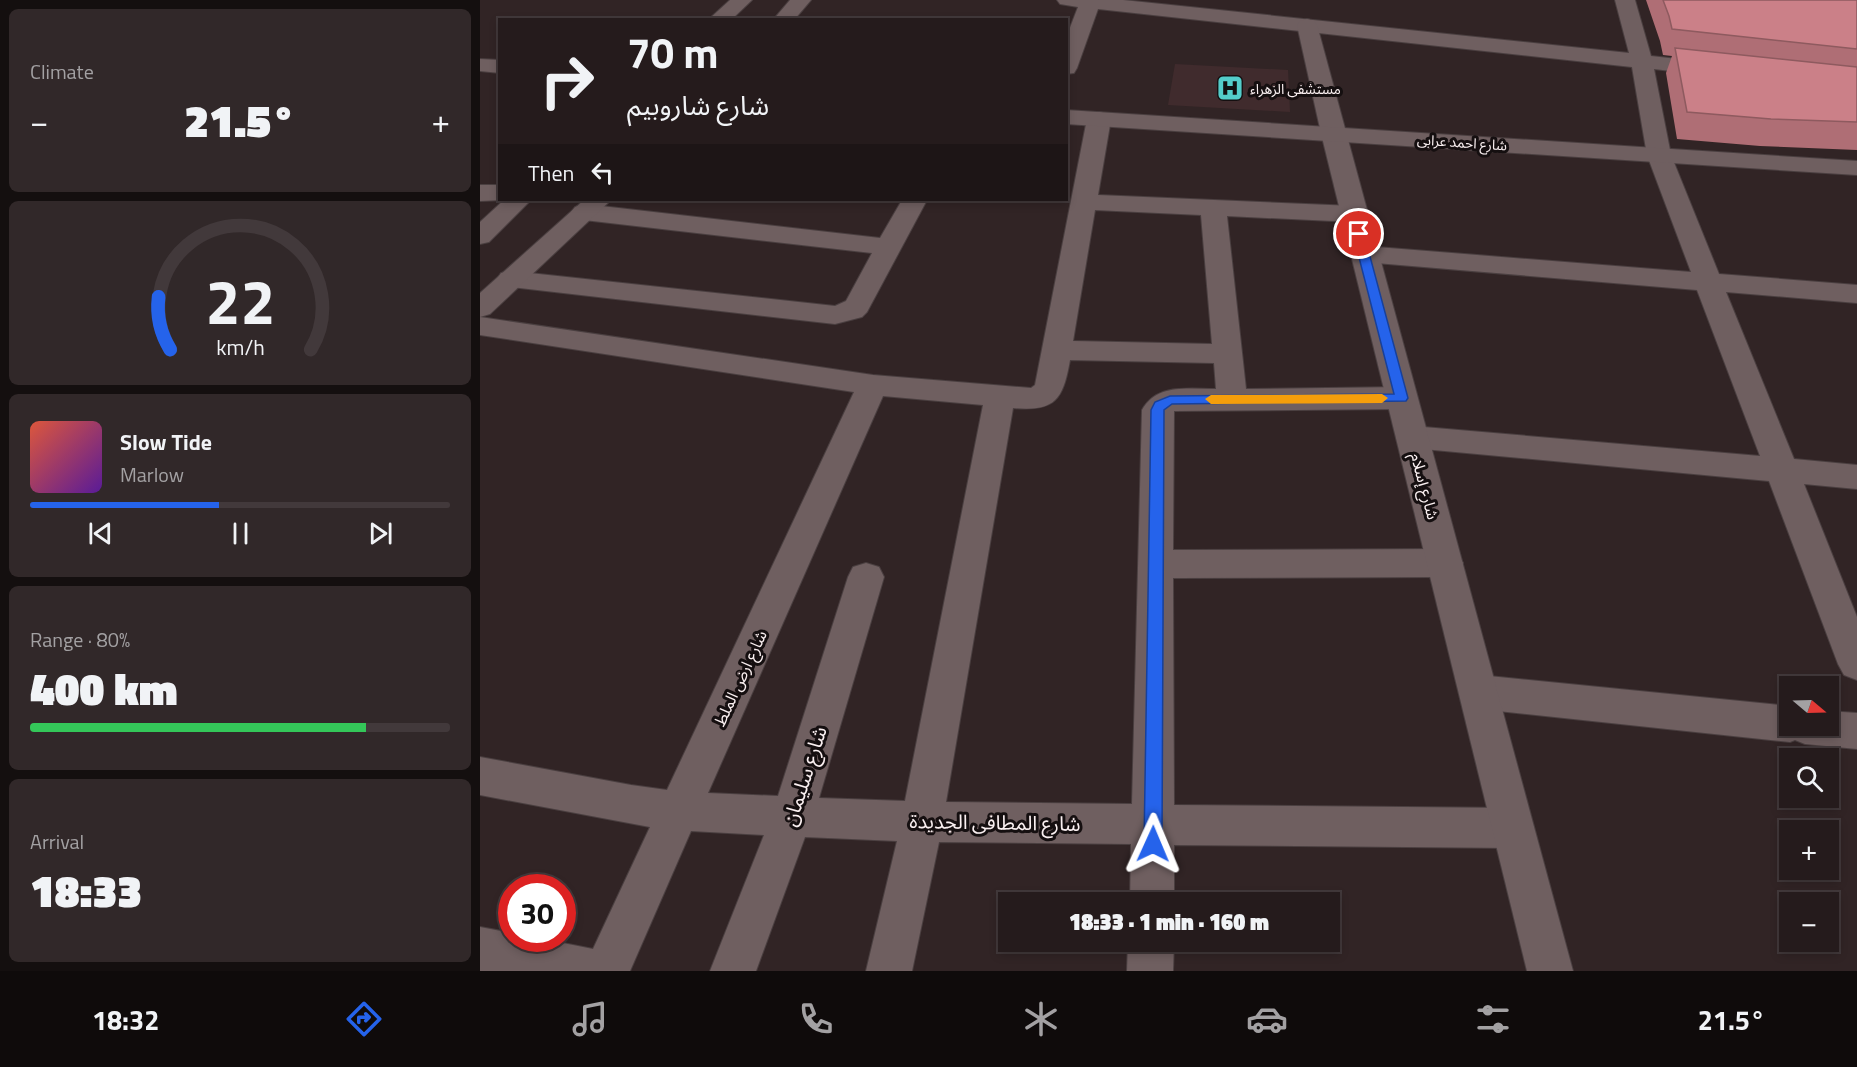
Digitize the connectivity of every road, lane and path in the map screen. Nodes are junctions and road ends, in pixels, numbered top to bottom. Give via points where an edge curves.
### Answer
1 (742, 0) edge
2 (801, 0) edge
3 (1067, 0) edge
4 (1625, 0) edge
5 (1090, 3) junction
6 (1305, 16) junction
7 (720, 18) edge
8 (785, 18) edge
9 (1068, 60) edge
10 (1642, 60) junction
11 (480, 65) edge
12 (498, 66) edge
13 (1732, 71) edge
14 (1068, 117) edge
15 (1099, 119) junction
16 (1333, 134) junction
17 (1659, 155) junction
18 (1857, 168) edge
19 (480, 193) edge
20 (498, 193) edge
21 (517, 201) edge
22 (913, 201) edge
23 (1083, 201) junction
24 (591, 206) edge
25 (1213, 208) junction
26 (1354, 214) junction
27 (480, 236) edge
28 (889, 247) junction
29 (1364, 254) junction
30 (511, 279) junction
31 (1708, 282) junction
32 (1857, 294) edge
33 (480, 308) edge
34 (480, 326) edge
35 (1057, 350) junction
36 (1227, 354) junction
37 (873, 385) junction
38 (1000, 396) junction
39 (1402, 398) junction
40 (1232, 399) junction
41 (1412, 437) junction
42 (1782, 470) junction
43 (1857, 477) edge
44 (1445, 563) junction
45 (1155, 564) junction
46 (867, 577) dead end
47 (1857, 664) edge
48 (1479, 692) junction
49 (1779, 723) edge
50 (1839, 729) edge
51 (1857, 731) edge
52 (480, 776) edge
53 (679, 811) junction
54 (792, 817) junction
55 (922, 822) junction
56 (1154, 824) junction
57 (1514, 828) junction
58 (1152, 892) edge
59 (480, 950) edge
60 (1151, 952) edge
61 (591, 971) edge
62 (606, 971) edge
63 (733, 971) edge
64 (889, 971) edge
65 (1150, 971) edge
66 (1550, 971) edge

1 - 7 street
2 - 8 street
3 - 5 street
4 - 10 street
5 - 6 street
5 - 9 street
6 - 10 street
6 - 16 street, شارع إسلام
10 - 13 street
10 - 17 street
11 - 12 street
14 - 15 street, شارع احمد عرابى
15 - 16 street, شارع احمد عرابى
15 - 23 street
16 - 17 street, شارع احمد عرابى
16 - 26 street, شارع إسلام
17 - 18 street, شارع احمد عرابى
17 - 31 street
19 - 20 street
21 - 27 street
22 - 28 street
23 - 25 street
23 - 35 street
24 - 28 street
24 - 30 street
25 - 26 street
25 - 36 street
26 - 29 street, شارع إسلام
28 - 30 street via 857,306 835,315
29 - 31 street
29 - 39 street, شارع إسلام
30 - 33 street
31 - 32 street
31 - 42 street
34 - 37 street
35 - 36 street
35 - 38 street via 1047,393 1032,399
36 - 40 street
37 - 38 street
37 - 53 street, شارع ارض الملط
38 - 55 street
39 - 40 street
39 - 41 street, شارع إسلام
40 - 45 street via 1170,400 1157,410
41 - 42 street
41 - 44 street, شارع إسلام
42 - 43 street
42 - 47 street
44 - 45 street
44 - 48 street, شارع إسلام
45 - 56 street
46 - 54 street, شارع سليمان
48 - 49 street
48 - 57 street, شارع إسلام
50 - 51 street
52 - 53 street, شارع المطافى الجديدة
53 - 54 street, شارع المطافى الجديدة
53 - 62 street, شارع ارض الملط
54 - 55 street, شارع المطافى الجديدة
54 - 63 street, شارع سليمان
55 - 56 street, شارع المطافى الجديدة
55 - 64 street
56 - 57 street, شارع المطافى الجديدة
56 - 58 street
57 - 66 street, شارع إسلام
59 - 61 street
60 - 65 street

